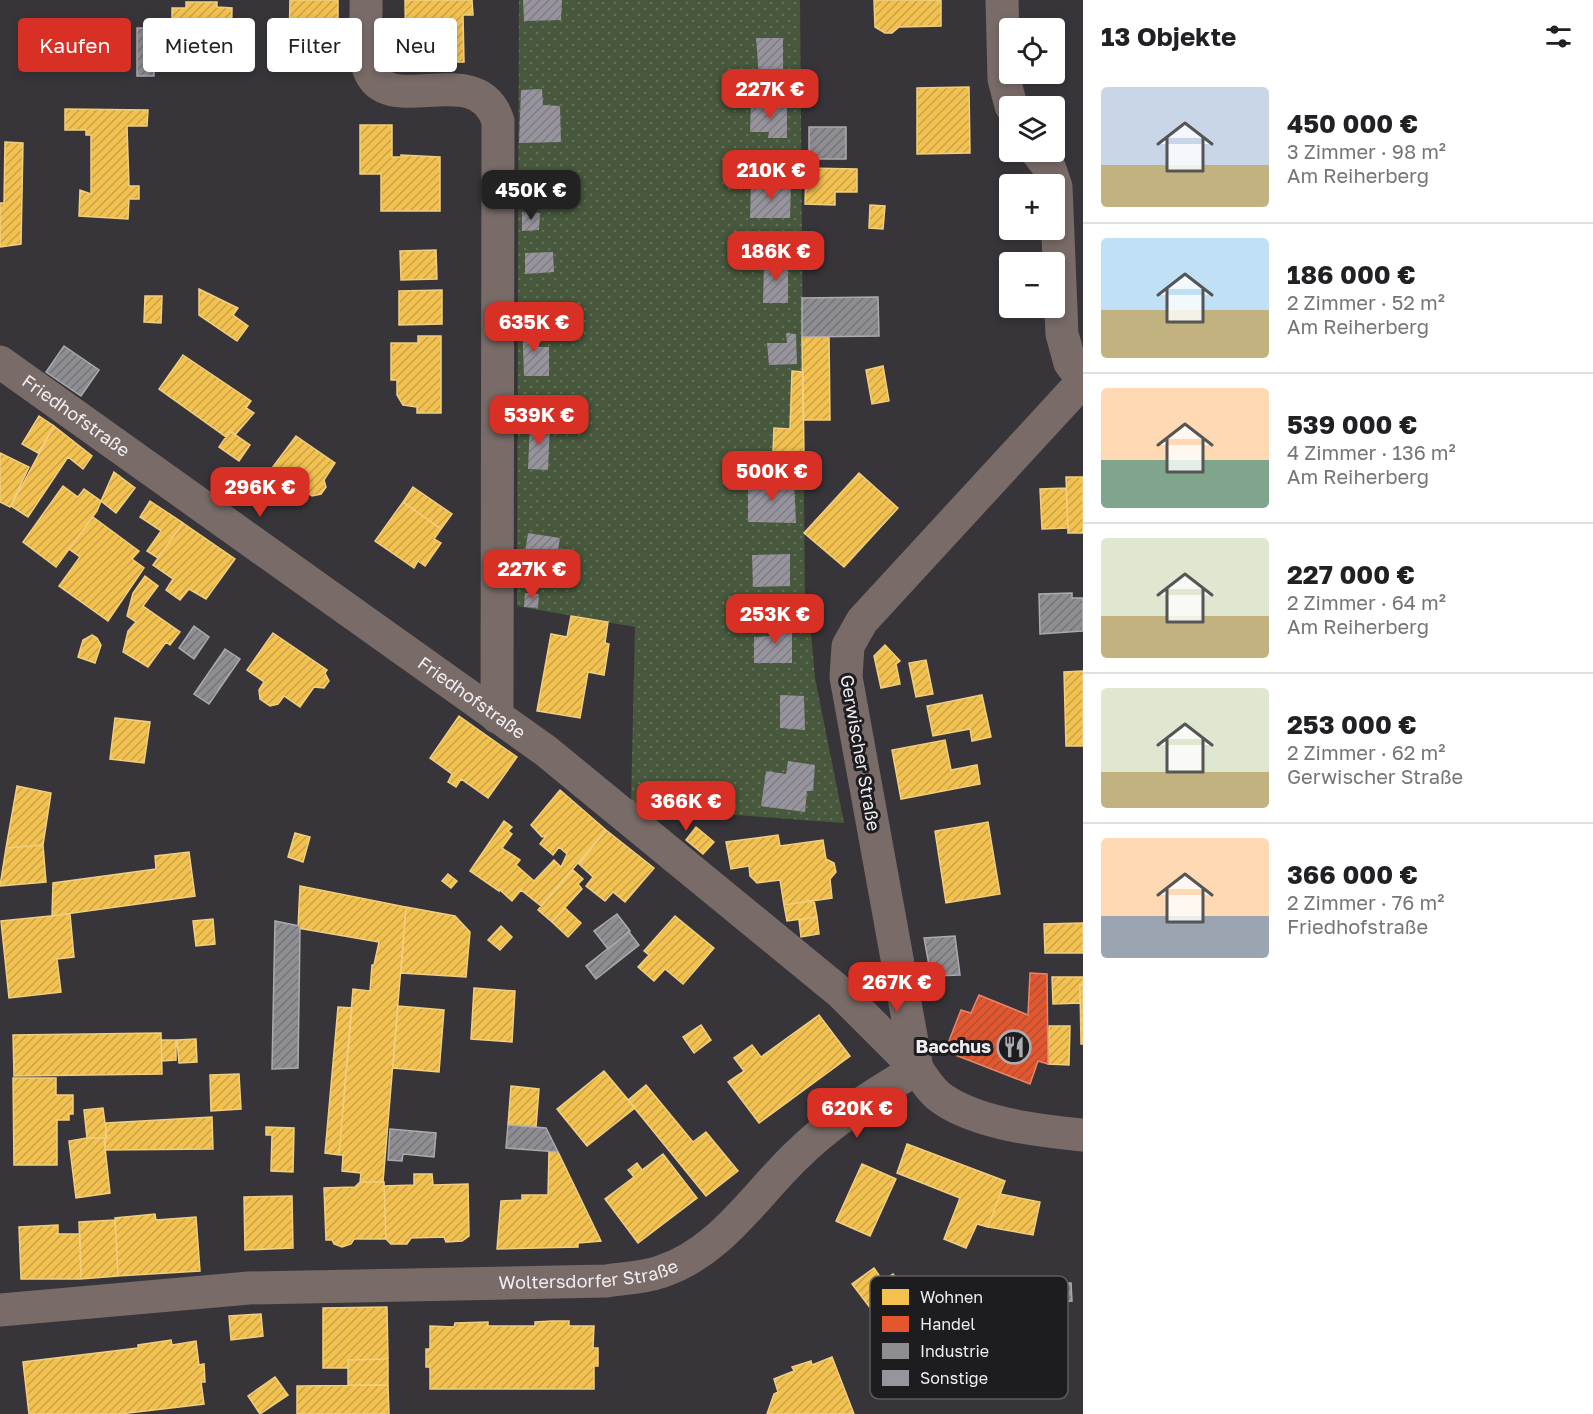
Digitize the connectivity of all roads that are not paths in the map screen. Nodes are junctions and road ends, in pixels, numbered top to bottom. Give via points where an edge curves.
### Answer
1 (366, 0) edge
2 (1002, 0) edge
3 (1008, 96) edge
4 (1045, 162) edge
5 (0, 362) edge
6 (1083, 381) edge
7 (497, 717) junction
8 (917, 1069) junction
9 (1083, 1135) edge
10 (0, 1305) edge
11 (0, 1311) edge

1 - 7 street via 367,63 379,85 393,91 472,91 492,107 498,121
2 - 3 street via 1004,79
4 - 6 street via 1056,187 1062,334 1070,363
5 - 7 street, Friedhofstraße
6 - 8 street, Gerwischer Straße via 861,621 848,646 846,677
7 - 8 street, Friedhofstraße via 546,751 841,993
8 - 9 street via 934,1093 959,1107 1035,1130
8 - 11 street, Woltersdorfer Straße via 849,1112 796,1156 703,1251 659,1273 606,1281 249,1288
10 - 11 street

